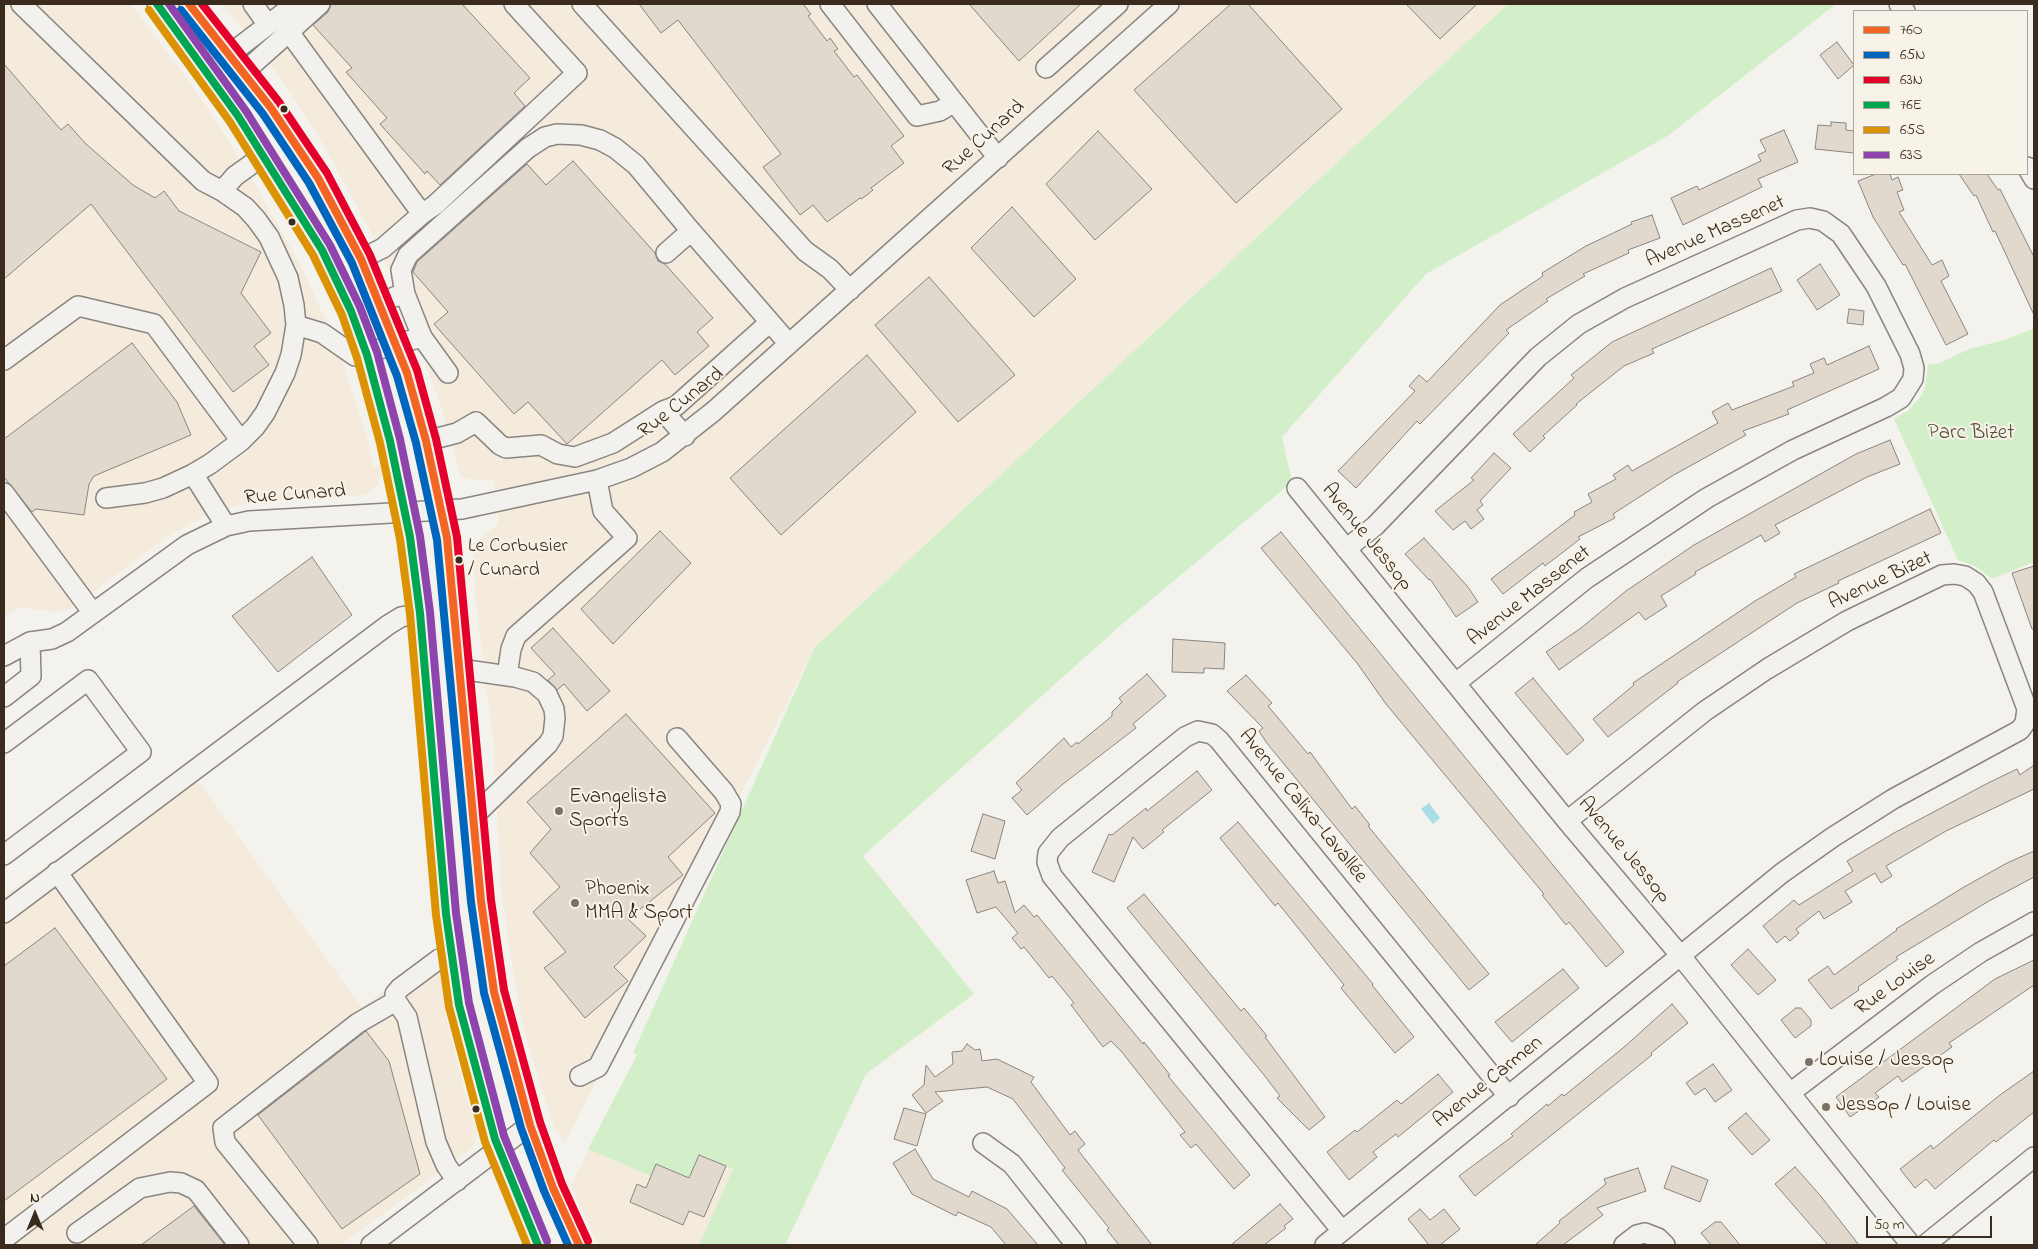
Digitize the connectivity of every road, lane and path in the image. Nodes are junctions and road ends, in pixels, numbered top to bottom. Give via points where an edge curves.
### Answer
1 (21, 4) edge
2 (157, 4) edge
3 (189, 4) edge
4 (253, 4) edge
5 (295, 4) edge
6 (320, 4) edge
7 (514, 4) edge
8 (582, 4) edge
9 (830, 4) edge
10 (877, 4) edge
11 (1118, 4) edge
12 (1157, 8) edge
13 (268, 25) junction
14 (289, 32) junction
15 (230, 54) junction
16 (1046, 68) dead end
17 (244, 72) junction
18 (953, 103) junction
19 (263, 156) junction
20 (998, 158) junction
21 (222, 191) junction
22 (422, 214) junction
23 (691, 231) junction
24 (666, 253) dead end
25 (361, 259) junction
26 (401, 270) junction
27 (372, 282) junction
28 (850, 290) junction
29 (405, 294) junction
30 (380, 302) junction
31 (770, 322) junction
32 (296, 324) junction
33 (422, 337) junction
34 (789, 344) junction
35 (397, 346) junction
36 (367, 355) junction
37 (732, 357) junction
38 (4, 360) edge
39 (448, 373) dead end
40 (751, 378) junction
41 (663, 411) junction
42 (684, 436) junction
43 (241, 441) junction
44 (426, 441) junction
45 (193, 474) junction
46 (597, 480) junction
47 (1297, 488) dead end
48 (4, 492) edge
49 (106, 498) dead end
50 (442, 510) junction
51 (406, 512) junction
52 (226, 526) junction
53 (1346, 549) junction
54 (93, 613) junction
55 (420, 613) junction
56 (30, 642) junction
57 (4, 656) edge
58 (460, 669) junction
59 (507, 676) junction
60 (1456, 683) junction
61 (4, 696) edge
62 (677, 738) dead end
63 (4, 743) edge
64 (473, 817) junction
65 (1568, 821) junction
66 (4, 855) edge
67 (57, 872) junction
68 (4, 913) edge
69 (2034, 922) edge
70 (1680, 955) junction
71 (452, 957) junction
72 (396, 1001) junction
73 (580, 1076) dead end
74 (1790, 1093) junction
75 (1509, 1097) junction
76 (530, 1125) junction
77 (983, 1143) dead end
78 (499, 1150) junction
79 (2034, 1157) edge
80 (457, 1181) junction
81 (1342, 1231) junction
82 (76, 1233) dead end
83 (4, 1239) edge
84 (239, 1245) edge
85 (308, 1245) edge
86 (371, 1245) edge
87 (538, 1245) edge
88 (580, 1245) edge
89 (1076, 1245) edge
90 (1325, 1245) edge
91 (1624, 1245) edge
92 (1665, 1245) edge
93 (1911, 1245) edge
94 (1925, 1245) edge

1 - 21 street via 203,181
2 - 19 street via 218,87
3 - 15 street
4 - 13 street
5 - 13 street
6 - 14 street
7 - 22 street via 577,73
8 - 28 street via 805,251
9 - 18 street via 917,116 940,111
10 - 18 street
11 - 16 street
12 - 20 street, Rue Cunard
13 - 15 street
14 - 17 street
14 - 22 street
15 - 17 street
17 - 25 street via 310,165
18 - 20 street
19 - 21 street via 235,176
19 - 36 street via 322,250 351,311
20 - 28 street, Rue Cunard
21 - 32 street via 245,207 269,237 288,278
22 - 25 street via 383,248
23 - 24 street
23 - 26 street via 624,154 594,138 557,134 528,148 408,255
23 - 31 street
25 - 27 street
26 - 27 street
26 - 29 street
27 - 30 street
28 - 34 street, Rue Cunard
29 - 30 street
29 - 33 street
30 - 35 street
31 - 34 street
31 - 37 street
32 - 36 street via 322,334 350,354
32 - 43 street via 291,355 275,394 255,427
33 - 35 street
33 - 39 street
34 - 40 street, Rue Cunard
35 - 36 street
35 - 44 street
36 - 51 street
37 - 40 street
37 - 41 street via 676,406
38 - 43 street via 78,306 154,324
40 - 42 street, Rue Cunard
41 - 42 street
41 - 44 street via 613,443 574,457 558,454 541,445 506,448 476,422 457,433
42 - 46 street, Rue Cunard via 643,462
43 - 45 street
44 - 50 street
45 - 49 street via 145,494
45 - 52 street
46 - 50 street, Rue Cunard
46 - 59 street via 603,511 627,538 516,636
47 - 53 street, Avenue Jessop
48 - 54 street
50 - 51 street, Rue Cunard
50 - 58 street
51 - 52 street, Rue Cunard via 256,520
51 - 55 street
52 - 54 street, Rue Cunard via 188,545
53 - 60 street, Avenue Jessop
53 - 60 street, Avenue Massenet via 1375,526 1538,357 1594,314 1797,220 1823,221 1841,234 1876,286 1910,354 1914,379 1901,398 1793,450 1706,498 1587,578
54 - 56 street, Rue Cunard via 60,636
55 - 67 street via 401,617 388,625
55 - 71 street
56 - 57 street, Rue Cunard
56 - 61 street via 31,676
58 - 59 street
58 - 64 street
59 - 64 street via 532,682 547,694 554,709 554,731 539,754
60 - 65 street, Avenue Jessop
62 - 73 street via 724,792 731,804 730,812 598,1067
63 - 66 street via 88,680 141,752
64 - 76 street via 494,992
65 - 70 street, Avenue Jessop
65 - 70 street, Avenue Bizet via 1704,711 1827,633 1942,575 1960,574 1980,587 2027,709 2025,723 2020,730 1917,785 1833,837 1777,877
67 - 68 street
67 - 83 street via 208,1083
69 - 74 street, Rue Louise via 1932,985
70 - 74 street, Avenue Jessop
70 - 75 street, Avenue Carmen
71 - 72 street via 439,959 400,988
71 - 78 street via 470,1052
72 - 80 street via 407,1018 436,1142
72 - 85 street via 358,1022 223,1128 225,1142
74 - 93 street, Avenue Jessop
75 - 81 street, Avenue Carmen
75 - 81 street, Avenue Calixa-Lavallée via 1225,748 1212,734 1198,731 1185,737 1060,838 1048,853 1047,862 1052,876
76 - 78 street
76 - 88 street via 553,1188
77 - 89 street via 1012,1164
78 - 80 street
78 - 87 street
79 - 94 street
80 - 86 street
81 - 90 street, Avenue Carmen
82 - 84 street via 140,1188 181,1183 196,1190
91 - 92 street via 1645,1233

